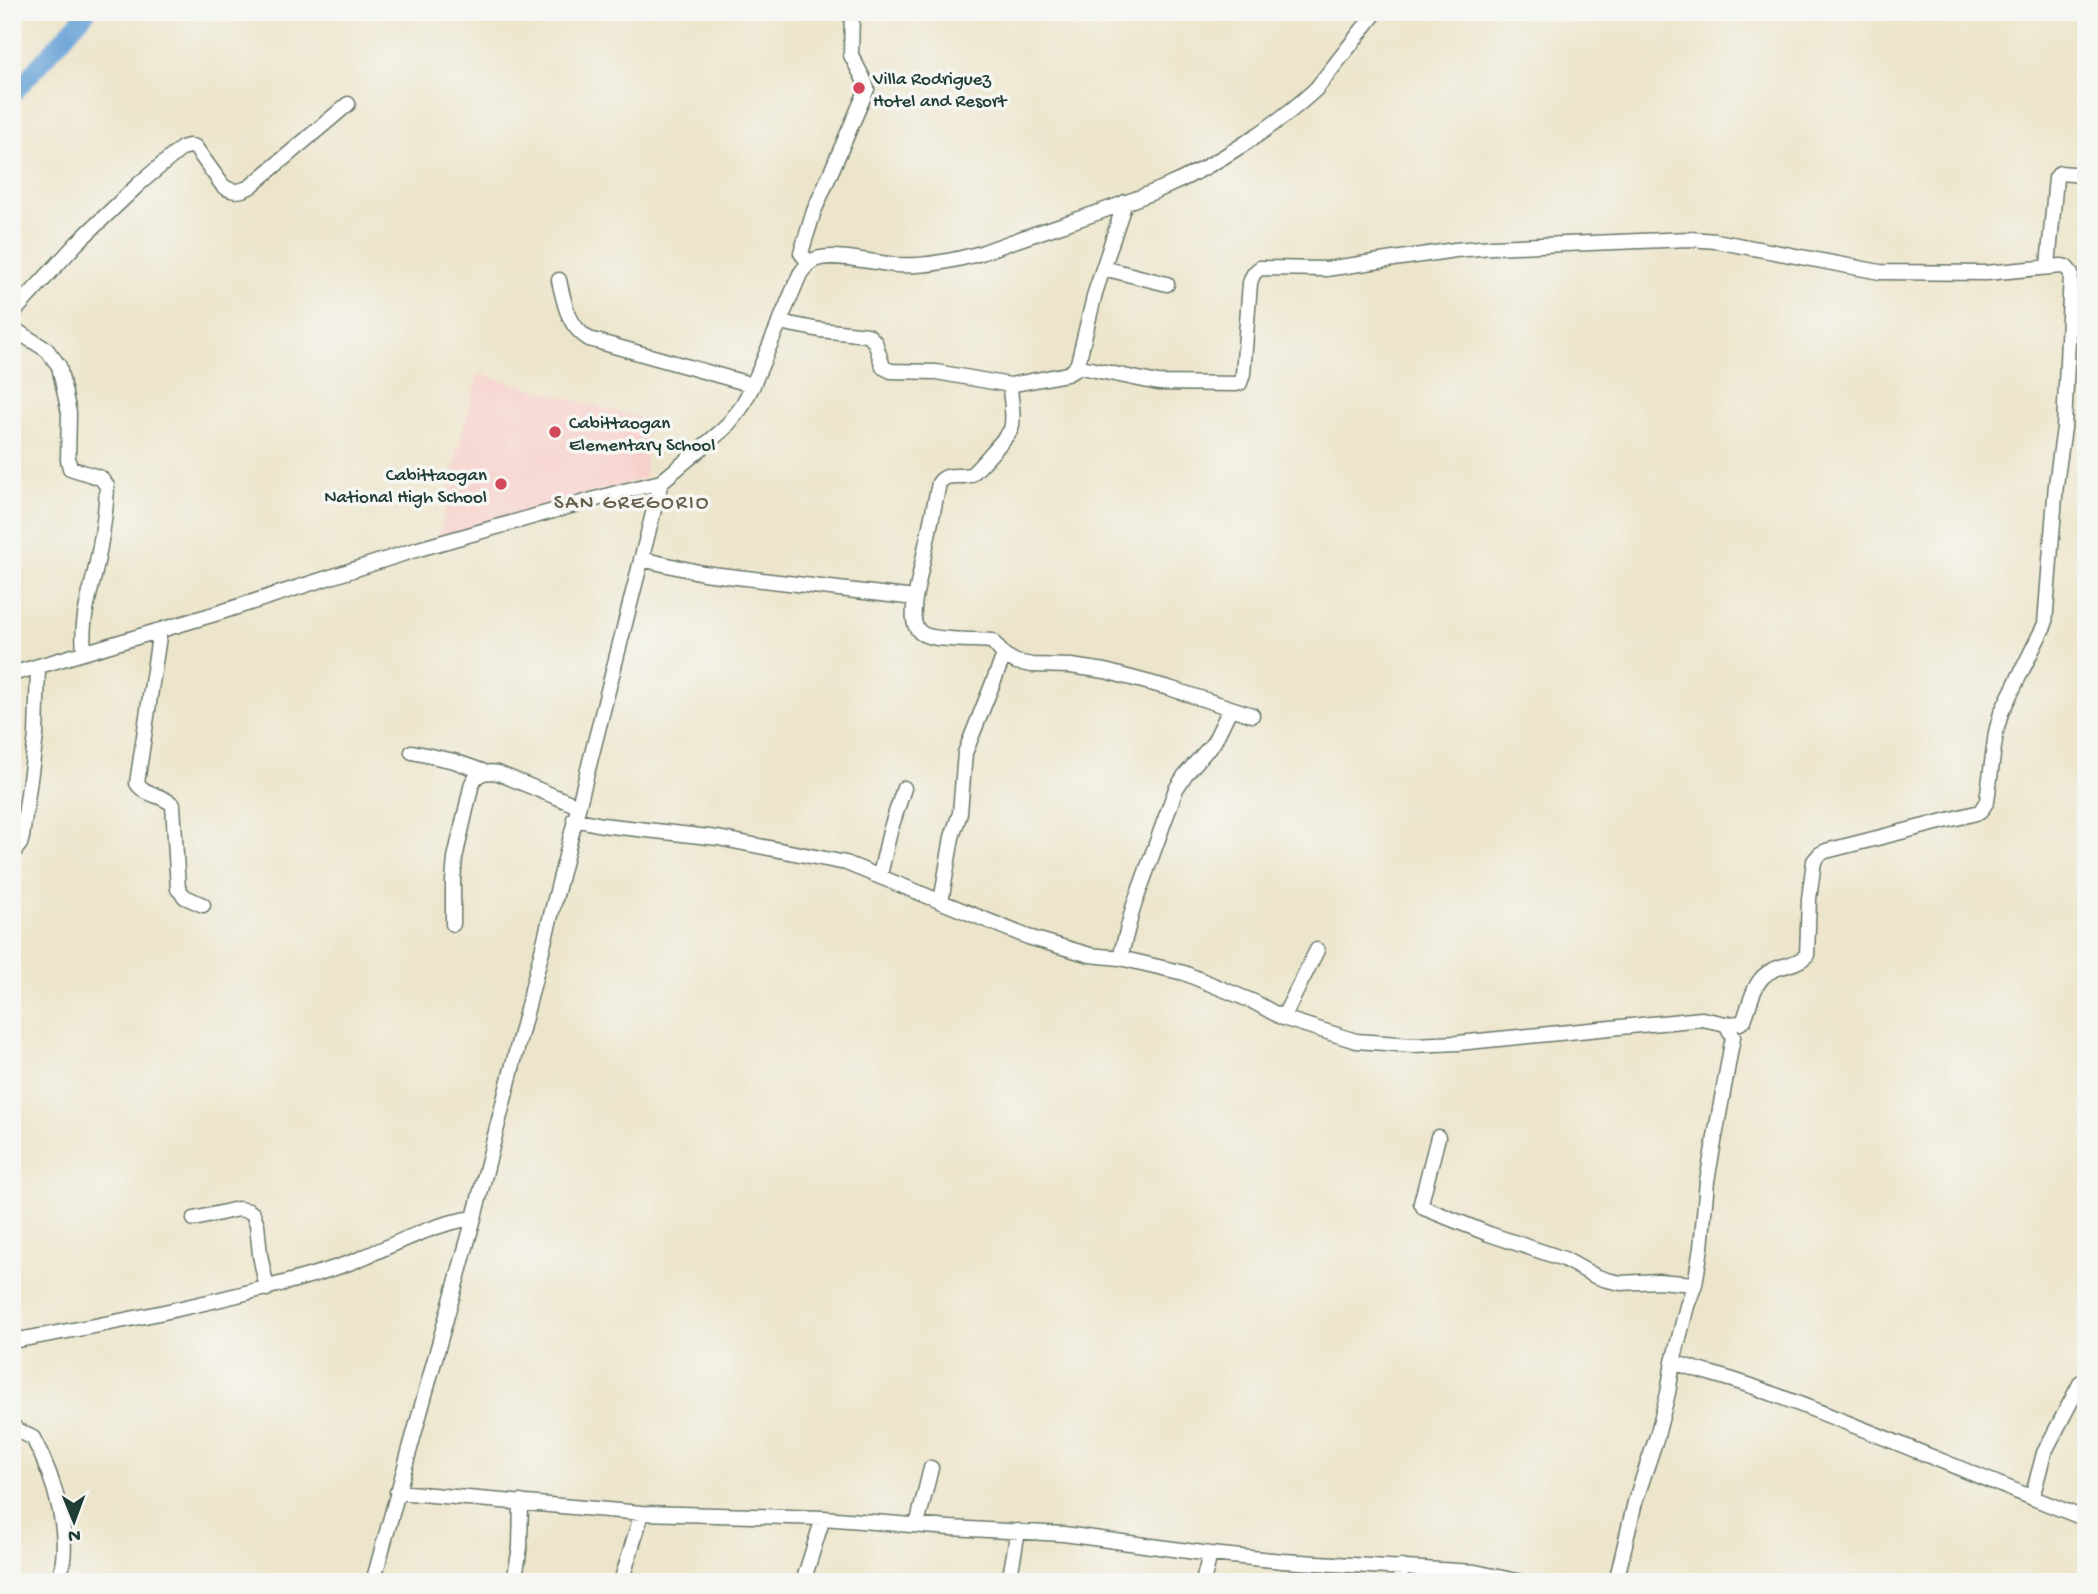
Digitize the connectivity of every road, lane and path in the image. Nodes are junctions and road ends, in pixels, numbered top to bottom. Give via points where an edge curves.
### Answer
1 (852, 12) edge
2 (1376, 12) edge
3 (348, 104) dead end
4 (2086, 160) edge
5 (1125, 202) junction
6 (809, 263) junction
7 (2048, 266) junction
8 (1103, 268) junction
9 (559, 280) dead end
10 (1167, 284) dead end
11 (12, 314) edge
12 (779, 322) junction
13 (12, 328) edge
14 (1076, 366) junction
15 (753, 385) junction
16 (1010, 385) junction
17 (661, 482) junction
18 (641, 559) junction
19 (915, 598) junction
20 (160, 630) junction
21 (84, 652) junction
22 (1004, 655) junction
23 (38, 666) junction
24 (12, 674) edge
25 (1230, 709) junction
26 (1252, 715) dead end
27 (412, 752) dead end
28 (485, 772) junction
29 (904, 788) dead end
30 (576, 812) junction
31 (12, 854) edge
32 (880, 875) junction
33 (941, 902) junction
34 (203, 905) dead end
35 (453, 924) dead end
36 (1317, 950) dead end
37 (1120, 958) junction
38 (1283, 1018) junction
39 (1726, 1024) junction
40 (1438, 1137) dead end
41 (474, 1218) junction
42 (194, 1219) dead end
43 (1695, 1284) junction
44 (267, 1289) junction
45 (12, 1341) edge
46 (1673, 1362) junction
47 (2081, 1382) dead end
48 (12, 1425) edge
49 (931, 1468) dead end
50 (397, 1492) junction
51 (2032, 1499) junction
52 (521, 1502) junction
53 (642, 1513) junction
54 (823, 1518) junction
55 (2086, 1519) edge
56 (918, 1525) junction
57 (1018, 1531) junction
58 (1210, 1554) junction
59 (1402, 1567) junction
60 (58, 1582) edge
61 (373, 1582) edge
62 (514, 1582) edge
63 (621, 1582) edge
64 (803, 1582) edge
65 (1009, 1582) edge
66 (1203, 1582) edge
67 (1399, 1582) edge
68 (1522, 1582) edge
69 (1616, 1582) edge

1 - 6 street via 851,55 867,89 814,211 801,253
2 - 5 street via 1316,89 1270,126 1202,168
3 - 11 street via 240,191 223,186 195,147 182,148 77,243
4 - 7 street via 2082,175 2060,173 2056,178
5 - 6 street via 956,260 899,265 822,257
5 - 8 street
6 - 12 street
7 - 14 street via 1986,273 1880,272 1690,239 1492,247 1345,267 1260,268 1250,283 1240,383 1158,383
7 - 39 street via 2066,267 2072,278 2064,428 2046,615 2001,713 1987,801 1980,811 1816,856 1807,955 1795,964 1768,971 1761,977 1744,1020
8 - 10 street
8 - 14 street
9 - 15 street via 572,323 589,339
12 - 15 street
12 - 16 street via 869,335 883,367 891,371 936,372
13 - 21 street via 47,350 59,366 69,413 70,468 101,478 107,486 84,614
14 - 16 street via 1067,374
15 - 17 street via 724,429
16 - 19 street via 1012,424 1008,435 976,471 948,476 939,483
17 - 18 street
17 - 20 street via 415,550
18 - 19 street via 703,573
18 - 30 street
19 - 22 street via 914,622 920,633 992,641
20 - 21 street
20 - 34 street via 137,783 173,805 178,889
21 - 23 street
22 - 25 street via 1032,665 1105,671
22 - 33 street via 965,753 960,813
23 - 24 street
23 - 31 street via 36,736 22,837
25 - 26 street
25 - 37 street via 1214,742 1176,789
27 - 28 street
28 - 30 street via 498,773
28 - 35 street via 472,783 455,858
29 - 32 street
30 - 32 street via 626,828 821,857
30 - 41 street
32 - 33 street
33 - 37 street via 1049,944
36 - 38 street
37 - 38 street via 1184,973
38 - 39 street via 1356,1041 1413,1045 1702,1018
39 - 43 street via 1733,1037 1710,1158
40 - 43 street via 1421,1203 1424,1208 1564,1259 1607,1280
41 - 44 street via 434,1227 360,1259
41 - 50 street
42 - 44 street via 249,1210 257,1224
43 - 46 street
44 - 45 street
46 - 51 street via 1801,1405
46 - 69 street
47 - 51 street via 2045,1453
48 - 60 street via 35,1441 60,1503 63,1533
49 - 56 street
50 - 52 street
50 - 61 street
51 - 55 street
52 - 53 street
52 - 62 street
53 - 54 street
53 - 63 street
54 - 56 street
54 - 64 street
56 - 57 street
57 - 58 street
57 - 65 street
58 - 59 street
58 - 66 street
59 - 67 street
59 - 68 street via 1475,1572

